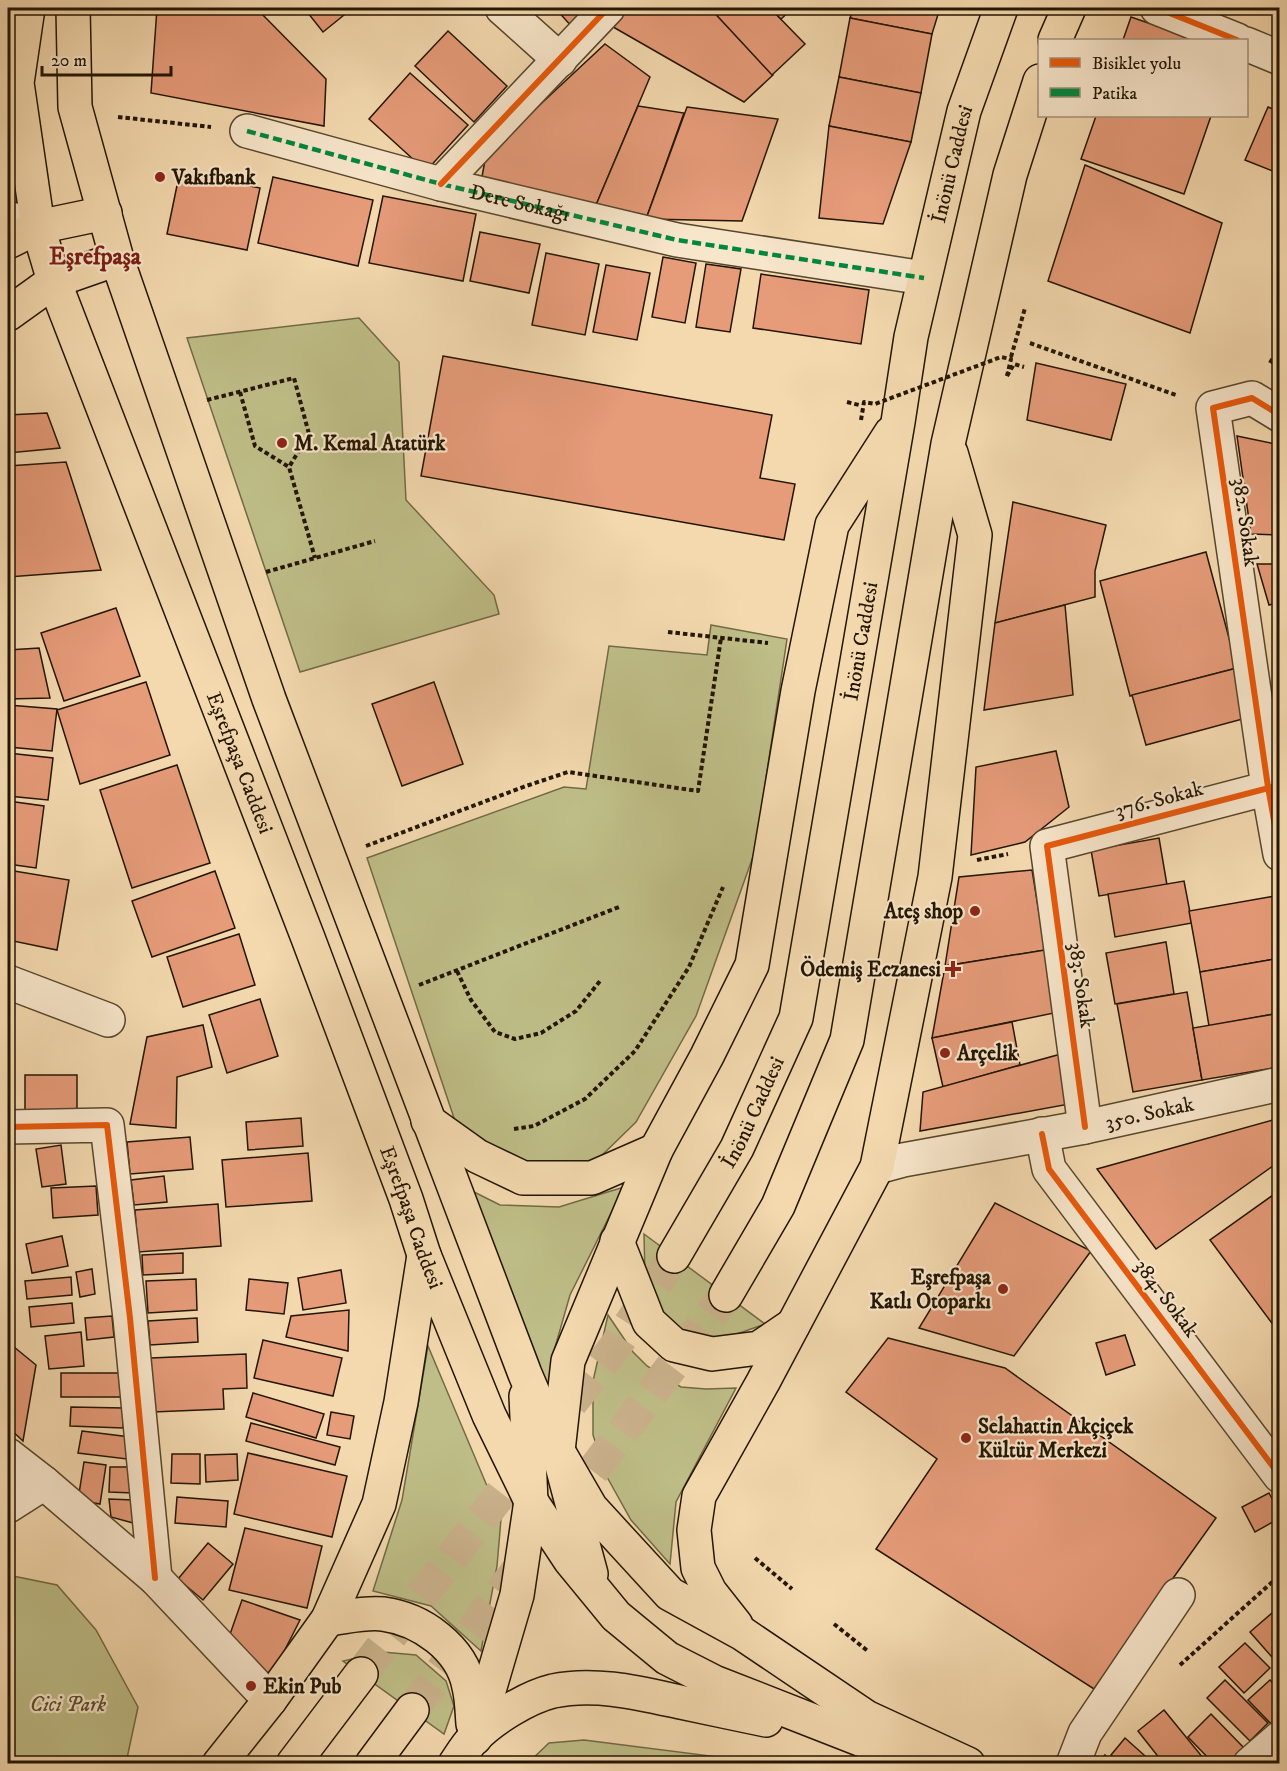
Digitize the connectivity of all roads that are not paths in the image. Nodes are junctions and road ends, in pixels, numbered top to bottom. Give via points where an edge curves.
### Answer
1 (28, 8) edge
2 (73, 8) edge
3 (502, 8) edge
4 (608, 8) edge
5 (1001, 8) edge
6 (1068, 8) edge
7 (1157, 8) edge
8 (1055, 39) edge
9 (1234, 39) edge
10 (1248, 45) edge
11 (1280, 58) edge
12 (560, 60) junction
13 (1038, 87) edge
14 (247, 131) road end
15 (441, 184) junction
16 (105, 213) junction
17 (8, 218) edge
18 (38, 227) junction
19 (8, 242) edge
20 (117, 259) junction
21 (924, 278) junction
22 (54, 281) junction
23 (8, 314) edge
24 (1280, 415) edge
25 (898, 422) junction
26 (948, 444) junction
27 (1274, 786) edge
28 (1047, 846) joint
29 (1280, 854) edge
30 (8, 982) edge
31 (108, 1020) dead end
32 (1280, 1084) edge
33 (428, 1121) junction
34 (8, 1127) edge
35 (1085, 1127) junction
36 (1042, 1134) junction
37 (656, 1150) junction
38 (877, 1167) junction
39 (617, 1241) junction
40 (424, 1255) junction
41 (674, 1256) tunnel mouth
42 (726, 1295) tunnel mouth
43 (795, 1324) junction
44 (525, 1374) junction
45 (558, 1451) junction
46 (8, 1455) edge
47 (1280, 1476) edge
48 (44, 1484) junction
49 (531, 1501) junction
50 (8, 1506) edge
51 (155, 1578) junction
52 (1178, 1595) dead end
53 (603, 1600) junction
54 (328, 1619) junction
55 (743, 1634) junction
56 (361, 1674) tunnel mouth
57 (270, 1700) junction
58 (412, 1710) tunnel mouth
59 (475, 1738) junction
60 (1280, 1738) edge
61 (862, 1740) junction
62 (219, 1764) edge
63 (293, 1764) edge
64 (372, 1764) edge
65 (455, 1764) edge
66 (943, 1764) edge
67 (968, 1764) edge
68 (1073, 1764) edge
69 (1250, 1764) edge

1 - 18 main road, Eşrefpaşa Caddesi via 17,83
2 - 16 main road via 75,107
3 - 12 street
4 - 12 street
5 - 21 main road, İnönü Caddesi via 964,111
6 - 8 main road
7 - 9 street
10 - 11 street
12 - 15 street
13 - 26 main road via 1010,175
14 - 15 street, Dere Sokağı
15 - 21 street, Dere Sokağı via 677,240
16 - 18 main road
16 - 20 main road
17 - 18 street
18 - 19 main road
18 - 22 main road, Eşrefpaşa Caddesi
20 - 22 main road
20 - 33 main road via 269,699
21 - 25 main road, İnönü Caddesi
22 - 23 main road
22 - 40 main road, Eşrefpaşa Caddesi via 308,938
24 - 27 street, 382. Sokak via 1252,398 1214,408
25 - 37 main road via 832,525 798,691 752,965
25 - 41 main road, İnönü Caddesi via 796,1018 737,1148
26 - 38 main road via 975,535 935,877
26 - 42 main road via 847,1041 778,1206
27 - 28 street, 376. Sokak
27 - 29 street, 382. Sokak
28 - 35 street, 383. Sokak
30 - 31 street
32 - 35 street, 350. Sokak
33 - 37 main road via 477,1156 524,1178 592,1178
33 - 44 main road
34 - 51 street via 107,1125
35 - 36 street, 350. Sokak
36 - 38 street, 350. Sokak
36 - 47 street, 384. Sokak via 1049,1169
37 - 39 main road
38 - 43 main road
39 - 43 main road via 650,1322 675,1345 712,1354 759,1348
39 - 45 main road via 568,1361
40 - 49 main road, Eşrefpaşa Caddesi via 489,1415
40 - 54 main road via 401,1402 379,1504
43 - 55 main road via 699,1496 694,1530 698,1568 710,1592
44 - 45 main road
44 - 49 main road
45 - 53 main road via 588,1568
45 - 55 main road via 591,1509 670,1594
46 - 48 street
48 - 50 street
48 - 51 street
49 - 53 main road, Eşrefpaşa Caddesi via 570,1560
49 - 59 main road via 517,1594
51 - 57 street
52 - 68 street via 1085,1733
53 - 61 main road via 646,1642 676,1663 714,1682
54 - 57 main road
54 - 59 main road via 382,1614 407,1620 430,1632 460,1664 469,1685
55 - 67 main road via 866,1718
56 - 63 main road
57 - 62 main road
58 - 64 main road
59 - 61 main road via 533,1698 552,1692 601,1688
59 - 65 main road
60 - 69 street
61 - 66 main road

